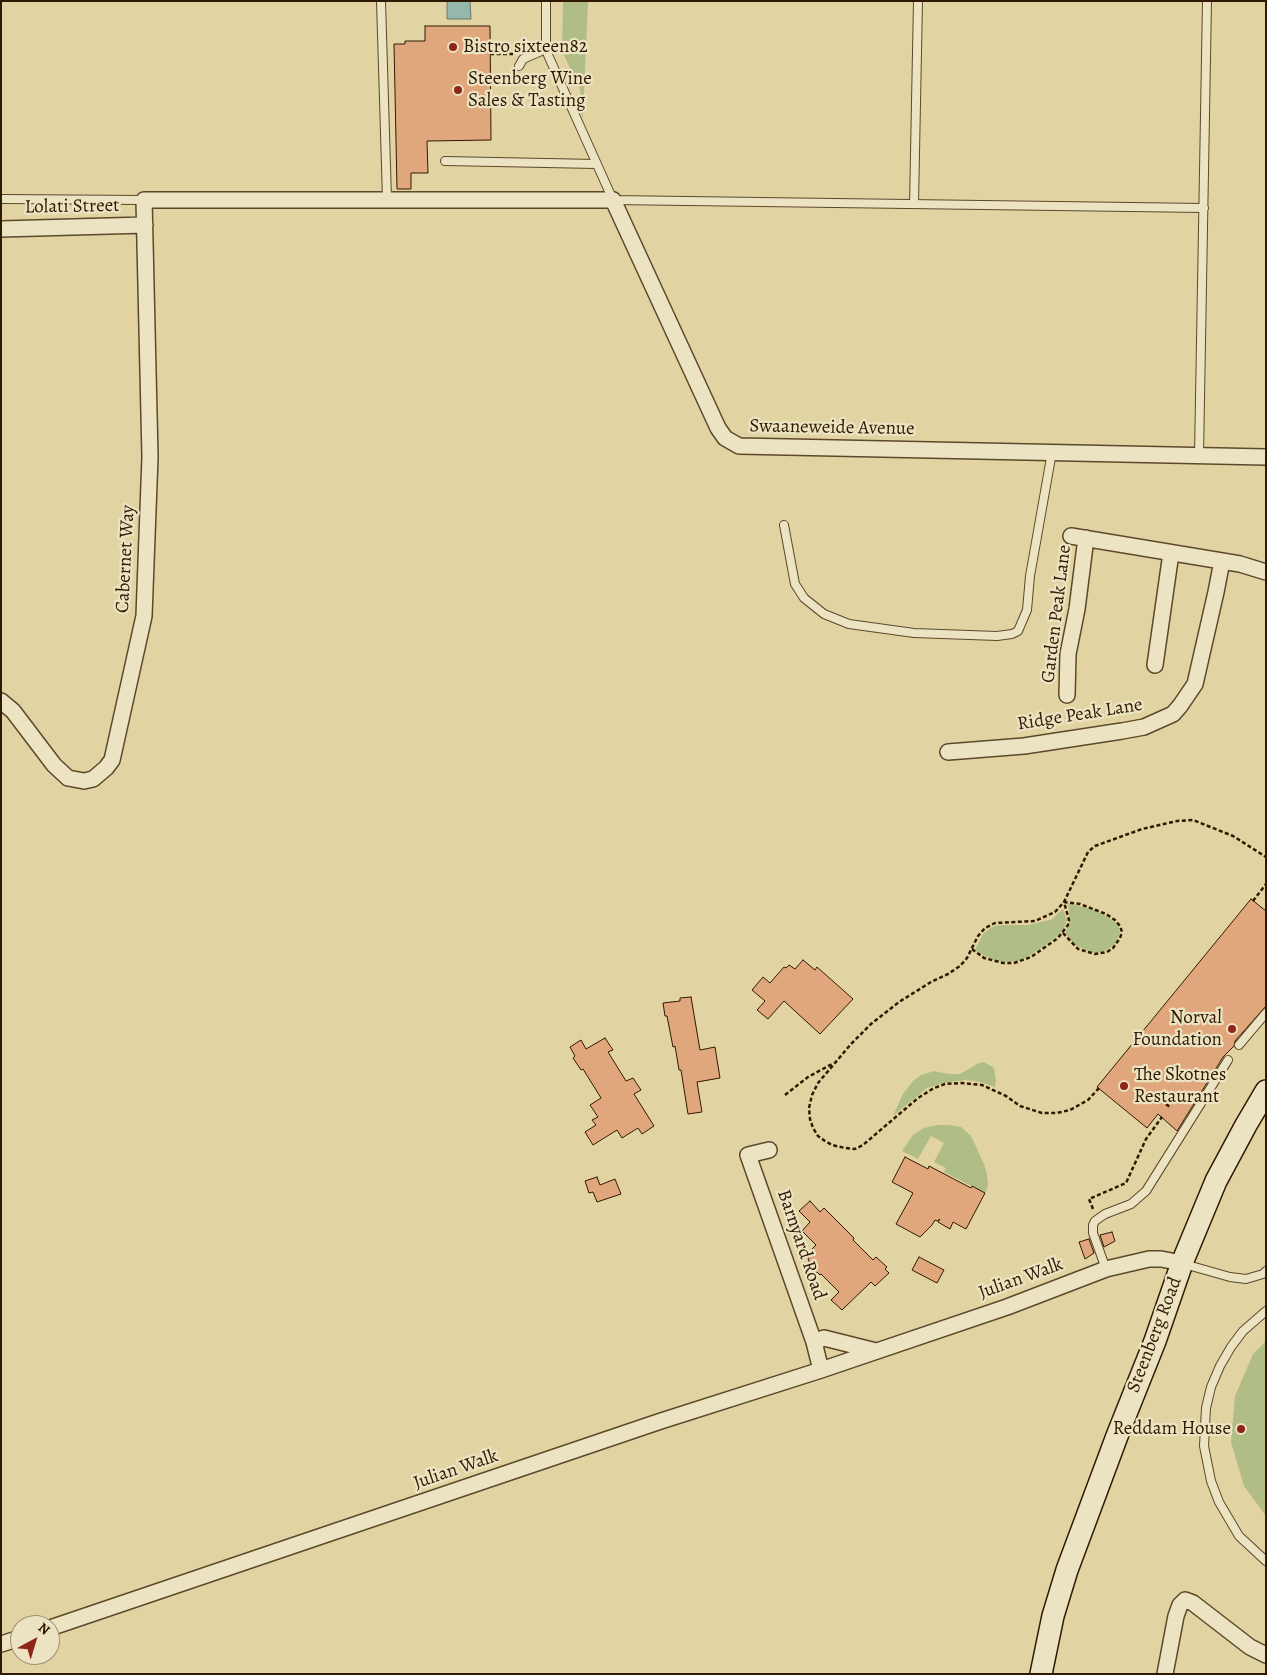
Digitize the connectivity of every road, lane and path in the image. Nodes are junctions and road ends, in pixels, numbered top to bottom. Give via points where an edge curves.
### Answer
1 (381, 1) edge
2 (546, 1) edge
3 (918, 1) edge
4 (1207, 1) edge
5 (546, 49) junction
6 (490, 54) dead end
7 (521, 62) joint
8 (445, 161) dead end
9 (596, 164) junction
10 (1, 198) edge
11 (387, 199) junction
12 (144, 200) junction
13 (613, 200) junction
14 (914, 204) junction
15 (1204, 208) junction
16 (145, 225) junction
17 (1, 229) edge
18 (1052, 452) junction
19 (1198, 455) junction
20 (1266, 456) edge
21 (784, 524) dead end
22 (1171, 553) junction
23 (1222, 561) junction
24 (1266, 572) edge
25 (1155, 665) dead end
26 (1067, 694) dead end
27 (1, 701) edge
28 (948, 752) dead end
29 (1266, 857) edge
30 (1266, 884) edge
31 (1253, 901) dead end
32 (1064, 902) junction
33 (1063, 932) junction
34 (972, 949) junction
35 (1266, 1013) edge
36 (1239, 1045) dead end
37 (1228, 1060) dead end
38 (832, 1064) junction
39 (1099, 1088) dead end
40 (1266, 1091) edge
41 (785, 1094) dead end
42 (1166, 1104) dead end
43 (1170, 1107) dead end
44 (1162, 1117) dead end
45 (769, 1150) dead end
46 (1088, 1214) dead end
47 (1182, 1263) junction
48 (1106, 1270) junction
49 (1265, 1274) edge
50 (1266, 1310) edge
51 (814, 1342) junction
52 (876, 1351) junction
53 (821, 1370) junction
54 (1266, 1562) edge
55 (60, 1625) edge
56 (1266, 1655) edge
57 (1041, 1674) edge
58 (1165, 1674) edge

1 - 11 lane
2 - 5 lane, Swaaneweide Avenue
3 - 14 lane
4 - 15 lane
5 - 7 lane
5 - 9 lane, Swaaneweide Avenue
6 - 7 path via 520,54
8 - 9 lane
9 - 13 lane, Swaaneweide Avenue
10 - 12 lane
11 - 12 street
11 - 13 street
12 - 16 street, Cabernet Way
13 - 14 lane
13 - 18 street, Swaaneweide Avenue via 718,428 733,443 747,447
14 - 15 lane
15 - 19 lane
16 - 17 street, Lolati Street
16 - 27 street, Cabernet Way via 150,457 144,616 112,760 93,779 68,778 54,765 13,710
18 - 19 street, Swaaneweide Avenue
18 - 21 lane via 1027,610 1018,631 1012,634 914,633 849,624 824,614 804,598 796,584
19 - 20 street, Swaaneweide Avenue
22 - 23 street
22 - 25 street
22 - 26 street, Garden Peak Lane via 1078,537 1076,609 1068,654
23 - 24 street
23 - 28 street, Ridge Peak Lane via 1195,684 1172,714 1144,727 1122,731 1024,746
29 - 32 path via 1239,839 1207,824 1193,820 1177,821 1104,841 1088,852
30 - 31 path
32 - 33 path via 1069,920
32 - 33 path via 1106,914 1115,920 1122,932 1113,948 1095,954 1078,949
32 - 34 path via 1056,912 1035,920 995,922 978,936
33 - 34 path via 1031,957 1014,963 994,962
34 - 38 path via 954,970 899,1002 871,1024
35 - 36 lane
37 - 48 lane via 1146,1191 1131,1204 1105,1214 1093,1225
38 - 39 path via 812,1095 810,1119 818,1136 832,1145 855,1149 918,1098 945,1084 982,1085 1020,1106 1042,1113 1070,1110 1088,1100
38 - 41 path
40 - 47 main road, Steenberg Road via 1216,1181
42 - 43 path
44 - 46 path via 1146,1139 1126,1183 1089,1200 1093,1209
45 - 51 street, Barnyard Road via 748,1155
47 - 48 street, Julian Walk via 1149,1259
47 - 49 lane via 1230,1277 1246,1279
47 - 57 main road, Steenberg Road via 1066,1570
48 - 52 street, Julian Walk
50 - 54 lane via 1231,1346 1220,1366 1206,1408 1204,1446 1219,1502 1239,1536
51 - 52 street via 824,1338
51 - 53 street, Barnyard Road
52 - 53 street, Julian Walk
53 - 55 street, Julian Walk
56 - 58 street via 1185,1600 1176,1616

